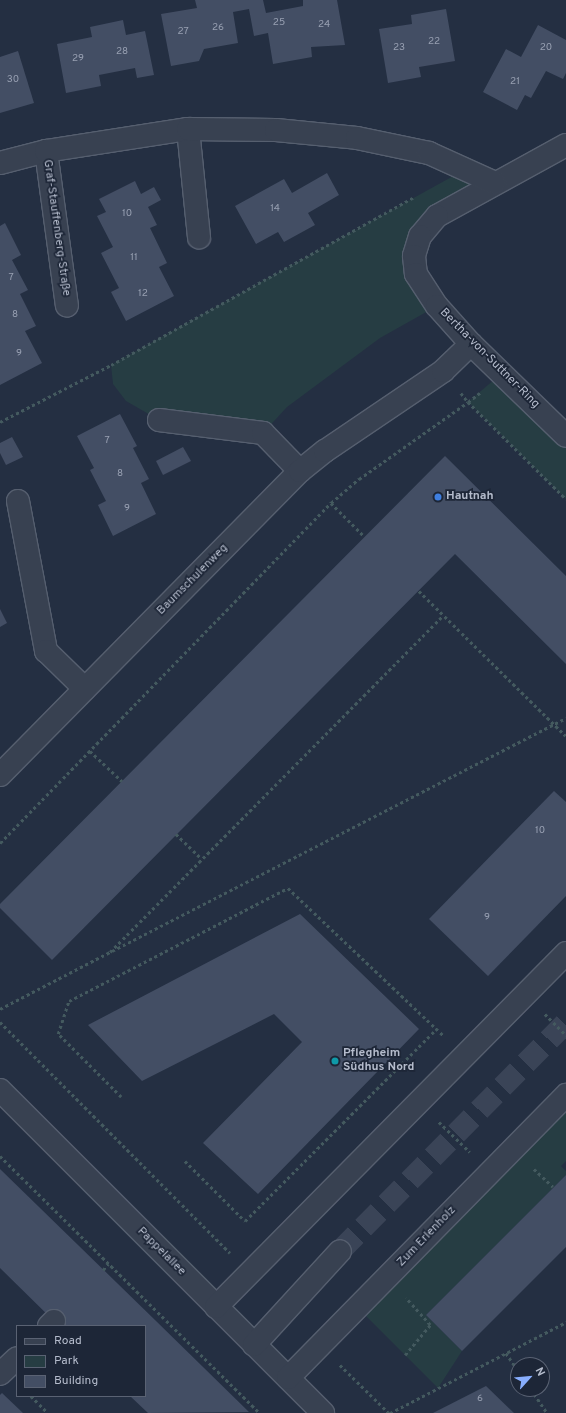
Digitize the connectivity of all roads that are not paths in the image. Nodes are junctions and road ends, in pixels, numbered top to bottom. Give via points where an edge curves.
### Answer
1 (188, 129) junction
2 (566, 145) edge
3 (46, 151) junction
4 (0, 163) edge
5 (495, 183) junction
6 (199, 237) dead end
7 (67, 306) dead end
8 (471, 344) junction
9 (159, 420) dead end
10 (566, 436) edge
11 (300, 471) junction
12 (18, 501) dead end
13 (85, 689) junction
14 (0, 774) edge
15 (566, 953) edge
16 (0, 1090) edge
17 (566, 1095) edge
18 (340, 1251) tunnel mouth
19 (216, 1307) junction
20 (254, 1345) junction
21 (16, 1359) edge
22 (0, 1374) edge
23 (288, 1378) junction
24 (323, 1413) edge

1 - 3 street, Graf-Stauffenberg-Straße
1 - 5 street, Graf-Stauffenberg-Straße via 276,130 357,138 429,154
1 - 6 street
2 - 5 street, Bertha-von-Suttner-Ring
3 - 4 street, Graf-Stauffenberg-Straße
3 - 7 street, Graf-Stauffenberg-Straße
5 - 8 street, Bertha-von-Suttner-Ring via 437,216 420,236 414,256 416,274 433,300
8 - 10 street, Bertha-von-Suttner-Ring
8 - 11 street, Baumschulenweg via 443,371 325,450
9 - 11 street via 262,433
11 - 13 street, Baumschulenweg
12 - 13 street via 46,652
13 - 14 street, Baumschulenweg
15 - 19 street
16 - 19 street, Pappelallee
17 - 23 street, Zum Erlenholz
18 - 20 street
19 - 20 street, Pappelallee
20 - 23 street, Pappelallee
21 - 22 street
23 - 24 street, Pappelallee

